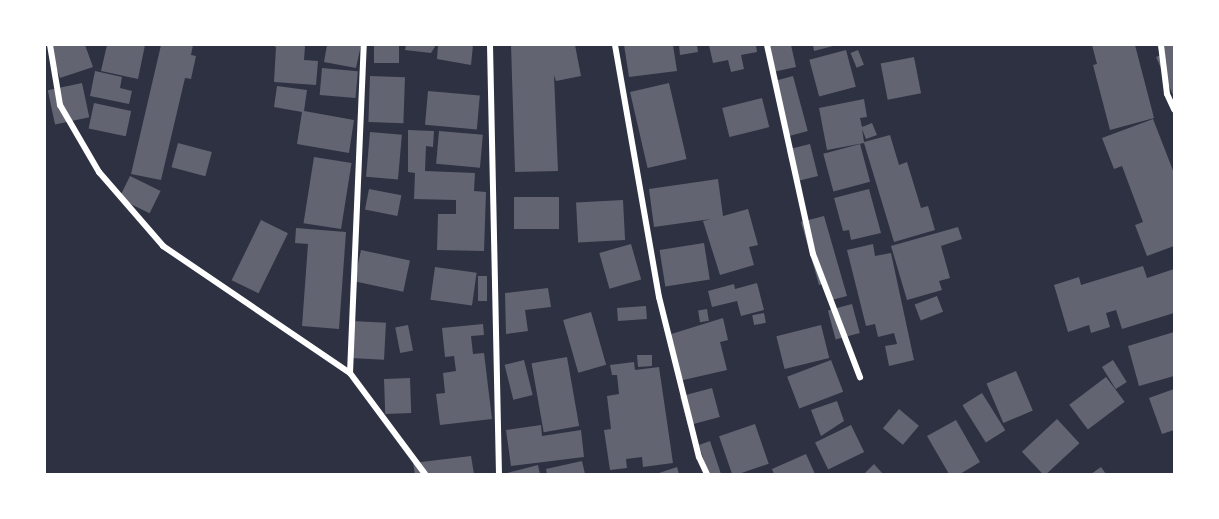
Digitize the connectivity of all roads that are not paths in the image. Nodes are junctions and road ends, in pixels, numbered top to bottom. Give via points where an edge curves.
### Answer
1 (50, 45) edge
2 (364, 45) edge
3 (490, 45) edge
4 (615, 45) edge
5 (767, 45) edge
6 (1161, 45) edge
7 (1174, 110) edge
8 (350, 373) junction
9 (860, 377) dead end
10 (425, 474) edge
11 (499, 474) edge
12 (706, 474) edge

1 - 8 street via 60,105 99,172 163,246
2 - 8 street
3 - 11 street
4 - 12 street via 658,297
5 - 9 street via 813,254
6 - 7 street via 1167,94
8 - 10 street

